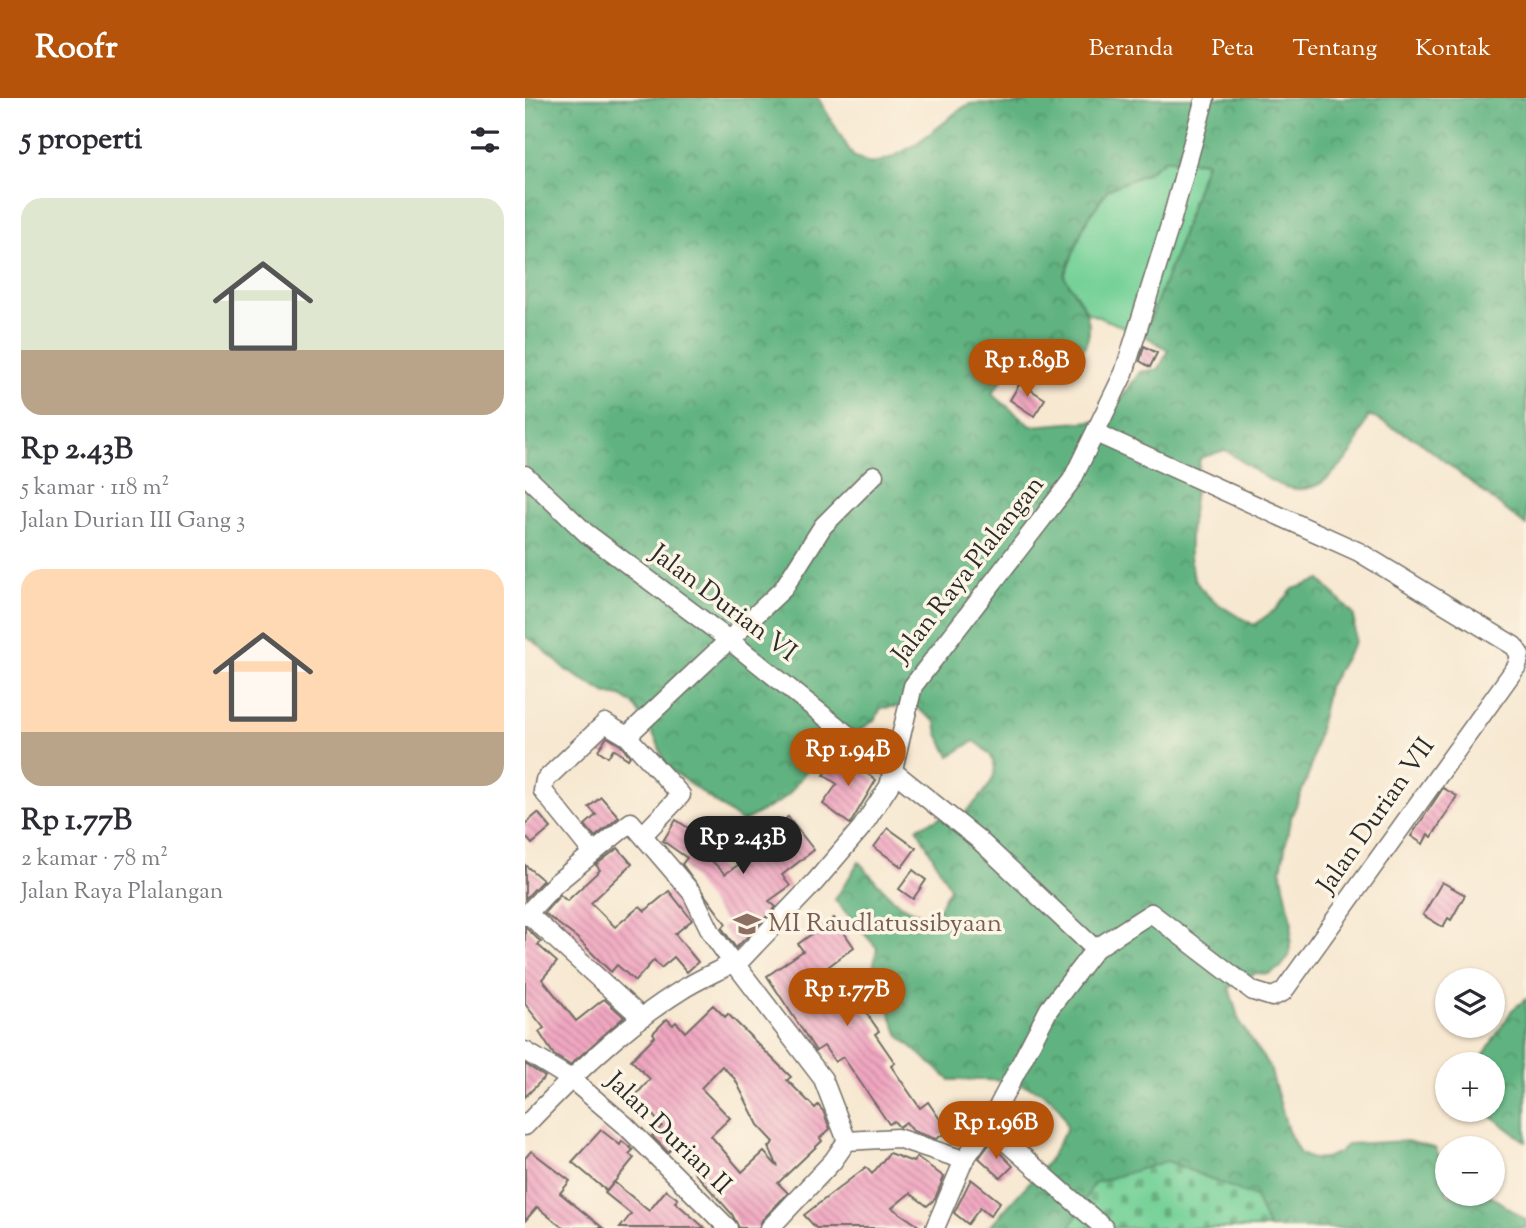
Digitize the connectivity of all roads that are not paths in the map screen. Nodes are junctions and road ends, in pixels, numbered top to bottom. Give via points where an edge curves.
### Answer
1 (1205, 98) edge
2 (1096, 433) junction
3 (525, 475) edge
4 (874, 475) dead end
5 (729, 640) junction
6 (627, 736) junction
7 (893, 772) junction
8 (643, 835) junction
9 (593, 853) junction
10 (530, 911) edge
11 (1095, 950) junction
12 (734, 964) junction
13 (642, 1018) junction
14 (525, 1051) edge
15 (571, 1079) junction
16 (525, 1126) edge
17 (988, 1126) junction
18 (847, 1141) junction
19 (964, 1160) junction
20 (728, 1228) edge
21 (770, 1228) edge
22 (935, 1228) edge
23 (1104, 1228) edge

1 - 2 street, Jalan Raya Plalangan via 1132,348
2 - 7 street, Jalan Raya Plalangan via 1072,480 913,686
2 - 11 street, Jalan Durian VII via 1359,552 1514,646 1521,655 1283,992 1272,997 1253,991 1149,913
3 - 5 street, Jalan Durian VI via 586,533
4 - 5 street via 823,526 783,589
5 - 6 street
5 - 7 street, Jalan Durian VI
6 - 8 street via 681,795
6 - 9 street via 605,723 543,783 543,791
7 - 11 street via 978,839
7 - 12 street, Jalan Raya Plalangan via 862,827
8 - 9 street via 628,823
8 - 12 street via 692,893 712,934
9 - 10 street
10 - 13 street
11 - 17 street via 1049,1009
12 - 13 street, Jalan Raya Plalangan via 680,990
12 - 18 street via 823,1079
13 - 15 street, Jalan Raya Plalangan
14 - 15 street, Jalan Durian II
15 - 16 street, Jalan Raya Plalangan
15 - 20 street, Jalan Durian II via 625,1125
17 - 19 street
17 - 23 street
18 - 19 street via 897,1139
18 - 21 street
19 - 22 street

